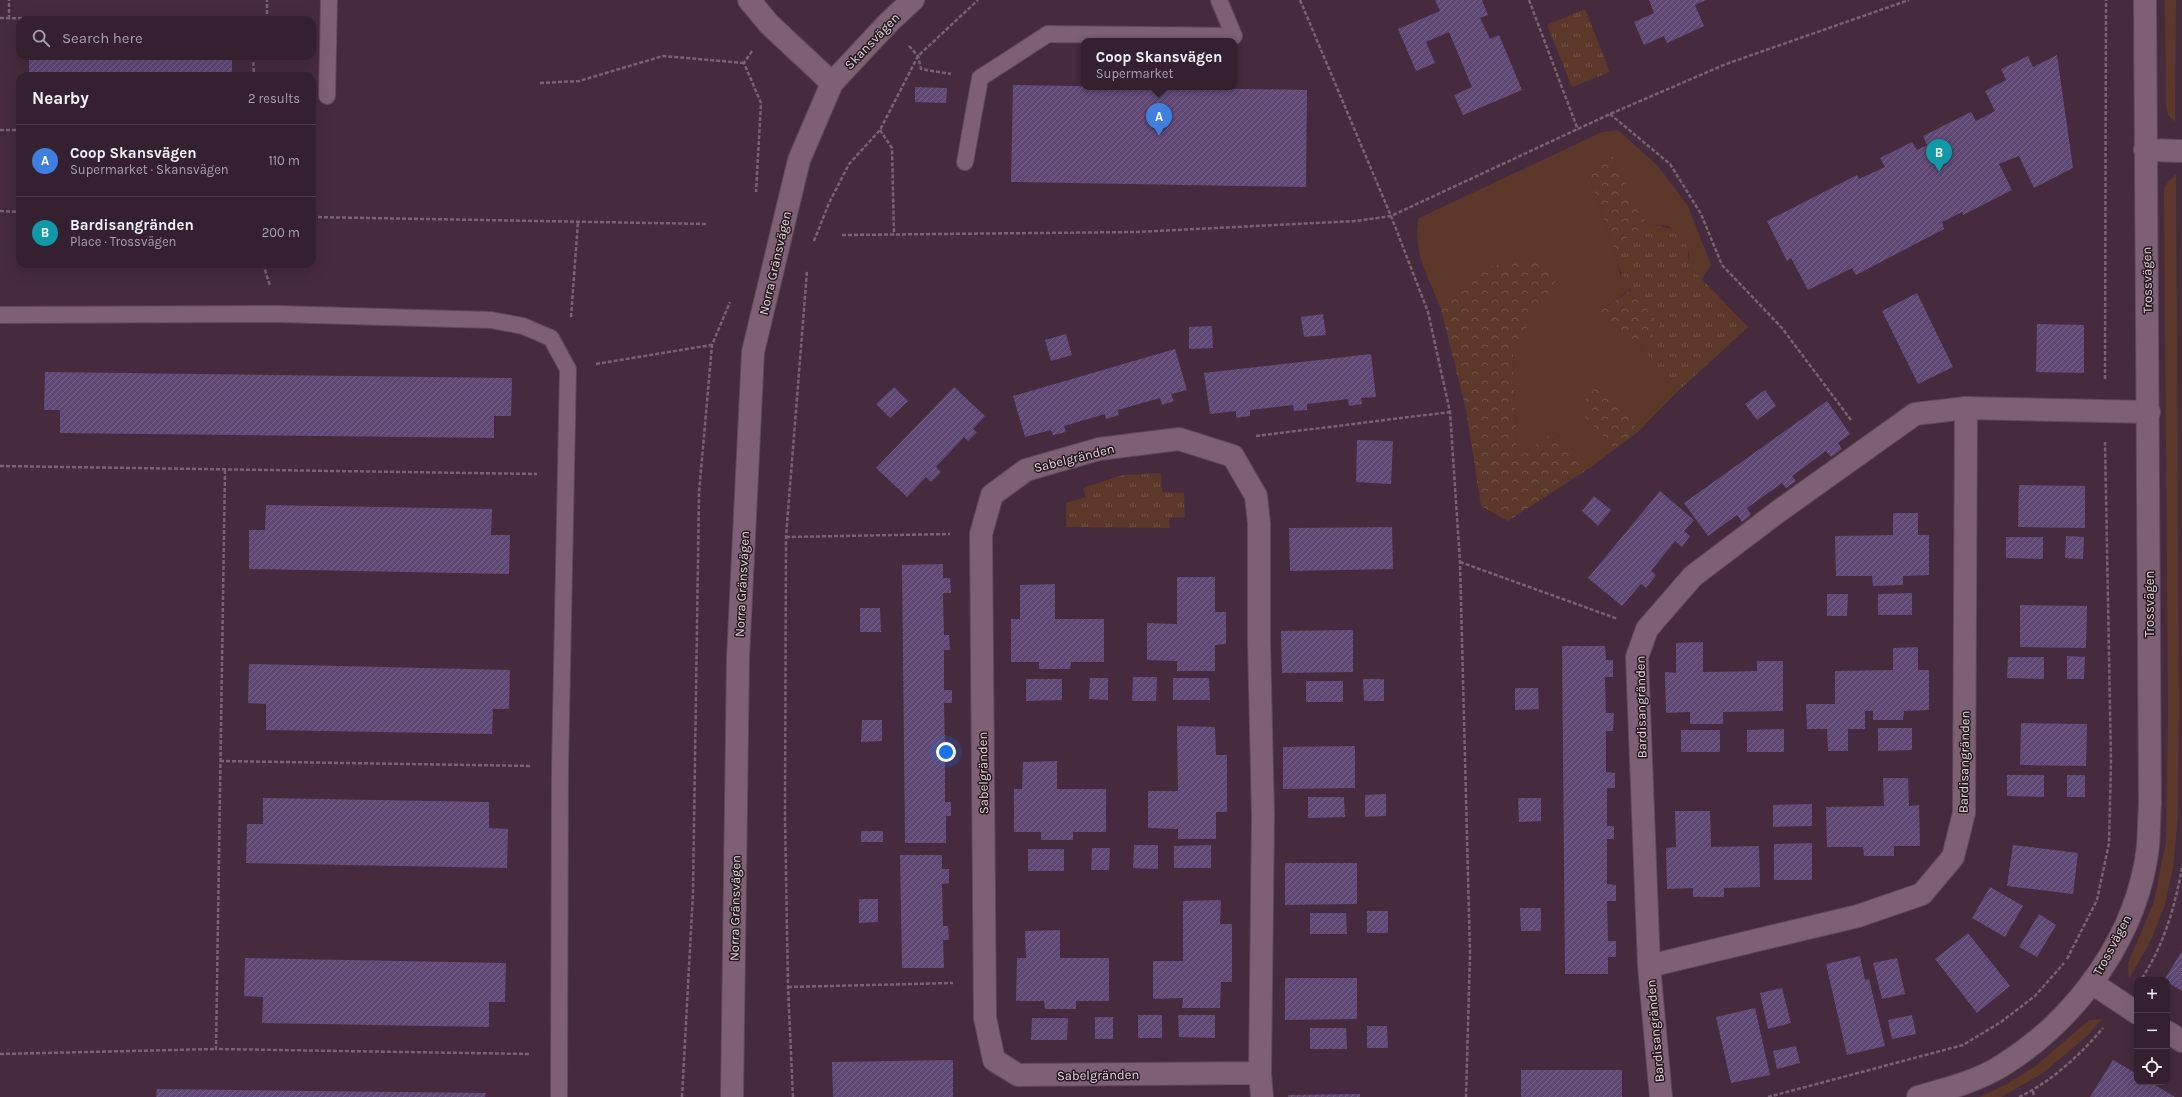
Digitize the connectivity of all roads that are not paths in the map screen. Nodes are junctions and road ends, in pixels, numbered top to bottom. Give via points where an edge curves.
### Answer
1 (329, 0) edge
2 (749, 0) edge
3 (913, 0) edge
4 (1219, 0) edge
5 (2145, 0) edge
6 (832, 83) junction
7 (327, 96) dead end
8 (2145, 150) junction
9 (2182, 151) edge
10 (965, 162) dead end
11 (0, 315) edge
12 (1966, 408) junction
13 (2149, 412) junction
14 (1649, 966) junction
15 (2092, 983) junction
16 (2130, 1009) edge
17 (2170, 1034) edge
18 (2182, 1041) edge
19 (1260, 1073) junction
20 (559, 1097) edge
21 (732, 1097) edge
22 (1262, 1097) edge
23 (1661, 1097) edge
24 (1918, 1097) edge

1 - 7 lane
2 - 6 street via 770,24
3 - 6 street, Skansvägen
4 - 10 lane via 1234,36 1048,34 980,78
5 - 8 street, Trossvägen
6 - 21 street, Norra Gränsvägen via 799,160 753,352 738,658
8 - 9 street
8 - 13 street, Trossvägen
11 - 20 lane via 278,314 491,320 523,326 551,338 568,369 560,766
12 - 13 street, Bardisangränden
12 - 14 street, Bardisangränden via 1915,414 1779,511 1694,576 1647,629 1637,657
12 - 14 street, Bardisangränden via 1964,813 1953,857 1922,894 1858,916
13 - 15 street, Trossvägen via 2148,846 2142,878 2127,922
14 - 23 street, Bardisangränden
15 - 16 street
15 - 24 street, Trossvägen via 2063,1017 2034,1043 2002,1066 1957,1086
17 - 18 street
19 - 19 street, Sabelgränden via 1263,815 1259,523 1256,496 1233,456 1179,439 1099,448 1026,470 992,495 981,534 985,1018 994,1060 1018,1075
19 - 22 street

